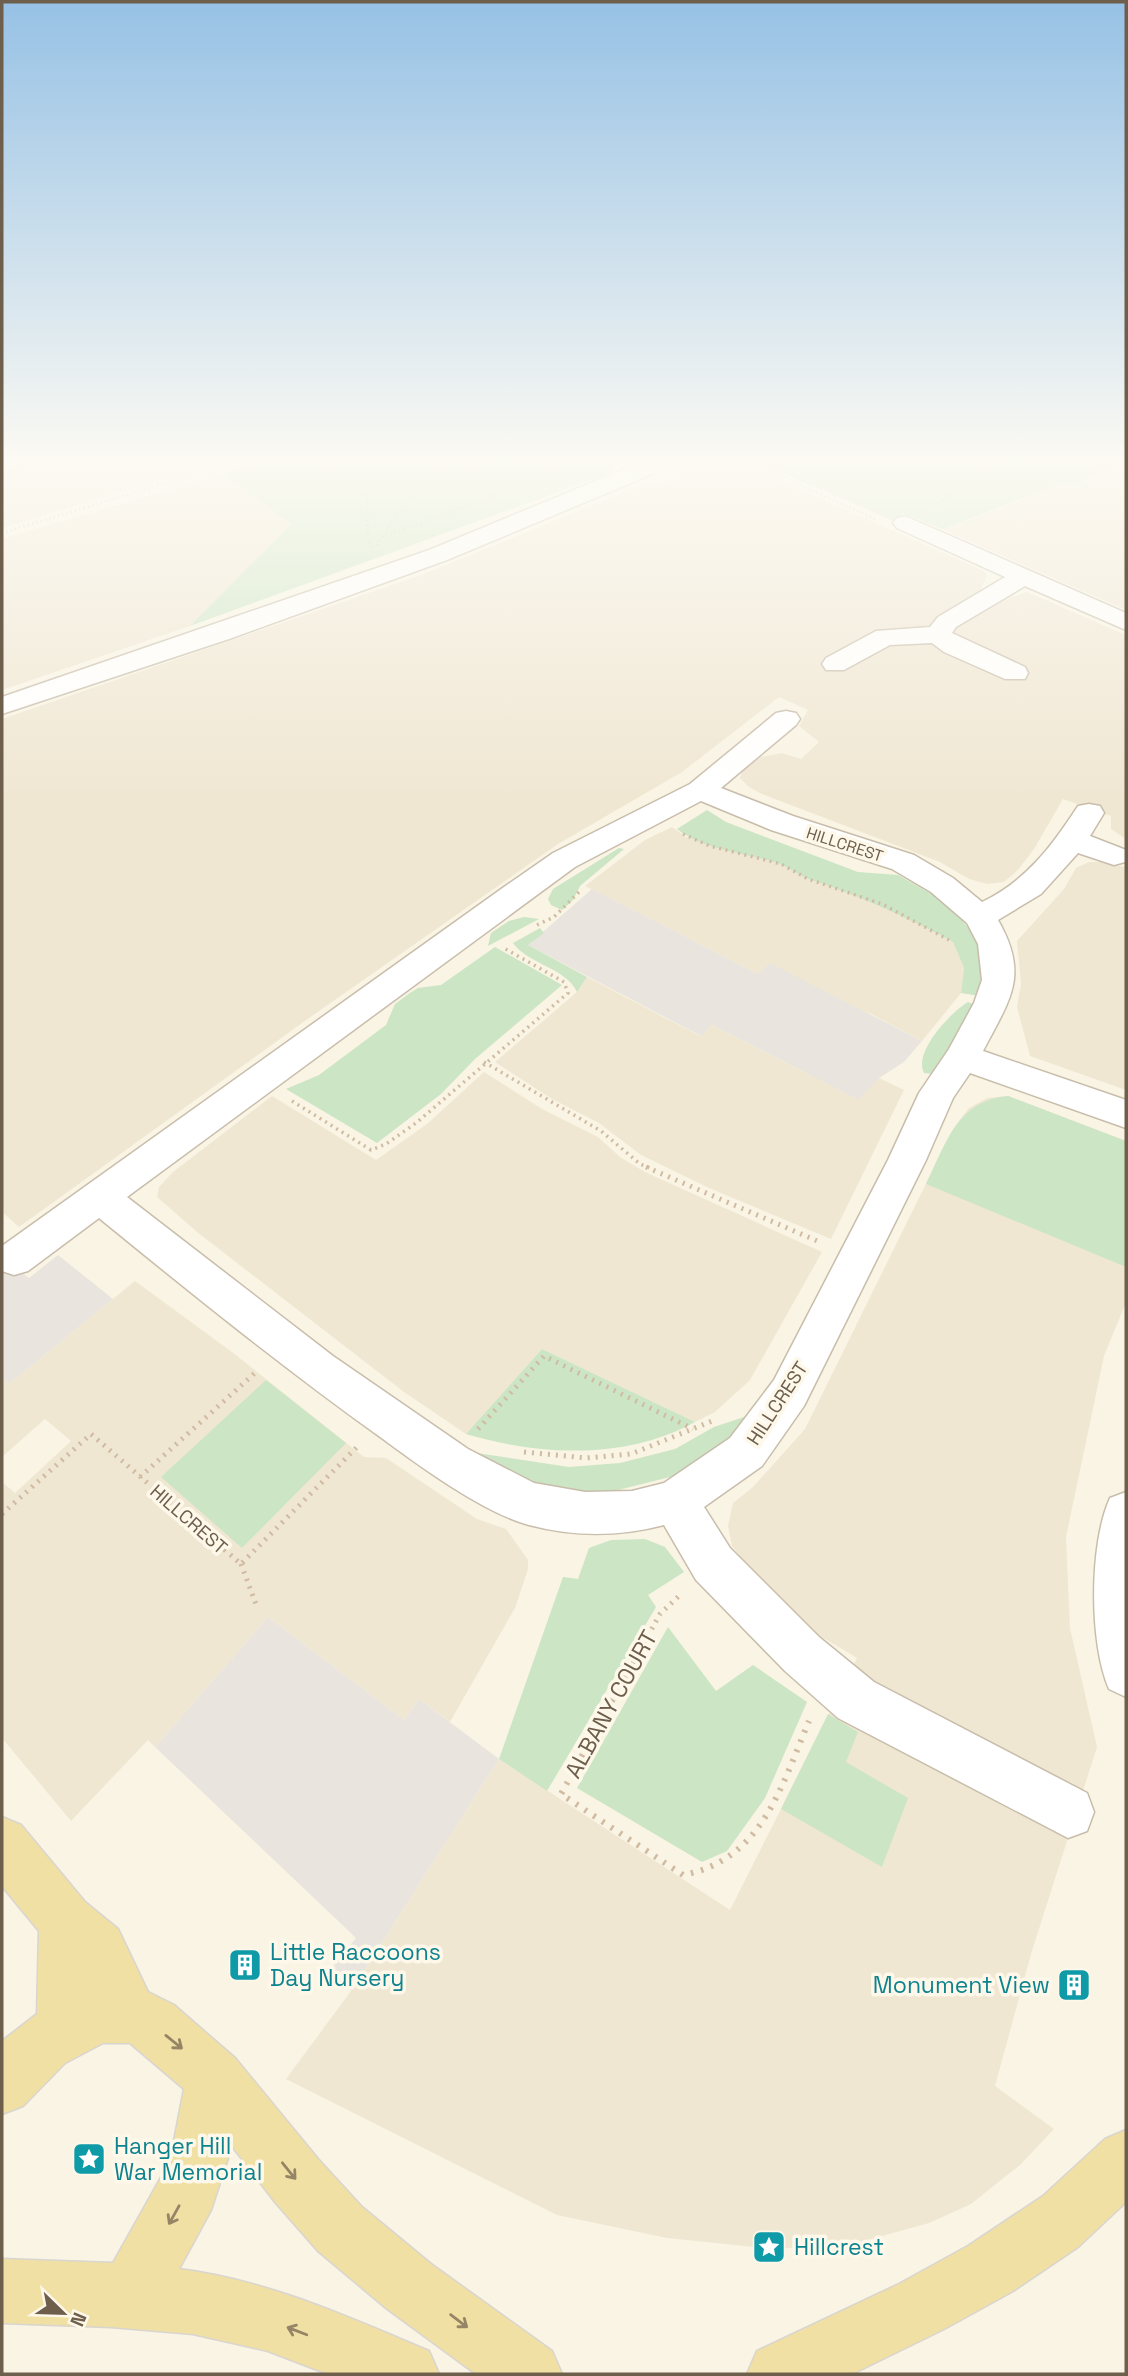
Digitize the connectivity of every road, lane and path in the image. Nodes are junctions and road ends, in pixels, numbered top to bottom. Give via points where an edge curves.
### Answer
1 (386, 574) edge
2 (1016, 574) edge
3 (1023, 577) junction
4 (1126, 622) edge
5 (938, 635) junction
6 (835, 664) dead end
7 (1015, 673) dead end
8 (2, 706) edge
9 (783, 733) dead end
10 (700, 790) junction
11 (663, 809) junction
12 (1090, 813) dead end
13 (1073, 841) junction
14 (1114, 855) dead end
15 (477, 922) junction
16 (966, 929) junction
17 (962, 1056) junction
18 (484, 1062) junction
19 (257, 1081) junction
20 (1126, 1114) edge
21 (99, 1197) junction
22 (14, 1259) dead end
23 (858, 1259) junction
24 (286, 1344) junction
25 (387, 1418) junction
26 (718, 1418) dead end
27 (694, 1429) junction
28 (419, 1440) junction
29 (521, 1452) dead end
30 (140, 1477) junction
31 (675, 1502) junction
32 (1126, 1513) edge
33 (2, 1514) edge
34 (241, 1564) junction
35 (713, 1564) junction
36 (257, 1607) dead end
37 (1126, 1672) edge
38 (834, 1679) junction
39 (1068, 1812) dead end
40 (2, 1844) edge
41 (66, 1921) junction
42 (128, 2013) junction
43 (64, 2029) junction
44 (215, 2080) junction
45 (2, 2085) edge
46 (1126, 2160) edge
47 (2, 2291) edge
48 (130, 2296) junction
49 (369, 2368) edge
50 (794, 2371) edge
51 (529, 2374) edge

1 - 8 street
2 - 3 street
3 - 4 street
3 - 5 street via 947,622
5 - 6 street via 885,637
5 - 7 street
9 - 10 street
10 - 11 street
10 - 16 street, HILLCREST via 782,823 903,862 942,885
11 - 15 street via 564,860
11 - 16 path via 686,836 710,846 780,864 808,879
12 - 13 street
13 - 14 street
13 - 16 street via 1026,893
15 - 18 path via 497,944 569,988
15 - 19 street
16 - 17 street, HILLCREST via 995,944 999,980
17 - 20 street
17 - 23 street, HILLCREST via 937,1093
18 - 19 path via 416,1123 371,1150
18 - 23 path via 601,1131 639,1164
19 - 21 street
21 - 22 street
21 - 24 street, HILLCREST
23 - 31 street, HILLCREST via 789,1393 746,1452
24 - 25 street, HILLCREST
24 - 30 path, HILLCREST
25 - 28 street, HILLCREST
25 - 34 path, HILLCREST
26 - 27 path
27 - 28 path via 544,1356 463,1446
27 - 29 path via 631,1454 586,1458
28 - 31 street, HILLCREST via 527,1503 585,1514 632,1512
30 - 33 path, HILLCREST via 91,1434
30 - 34 path, HILLCREST
31 - 35 street
32 - 37 street via 1118,1561
34 - 36 path
35 - 38 street via 802,1654
35 - 38 path, ALBANY COURT via 660,1614 561,1794 683,1875 702,1874 734,1857 772,1805
38 - 39 street via 856,1700
40 - 41 main road
41 - 42 main road via 98,1949
41 - 43 main road
42 - 43 main road via 107,2012
42 -> 44 main road via 142,2017 176,2042
43 - 45 main road via 26,2058
44 -> 48 main road via 204,2141 189,2188
44 -> 51 main road via 340,2230
46 - 50 main road via 1058,2223 1006,2259 944,2296
47 - 48 main road
49 -> 48 main road via 270,2321 223,2307

